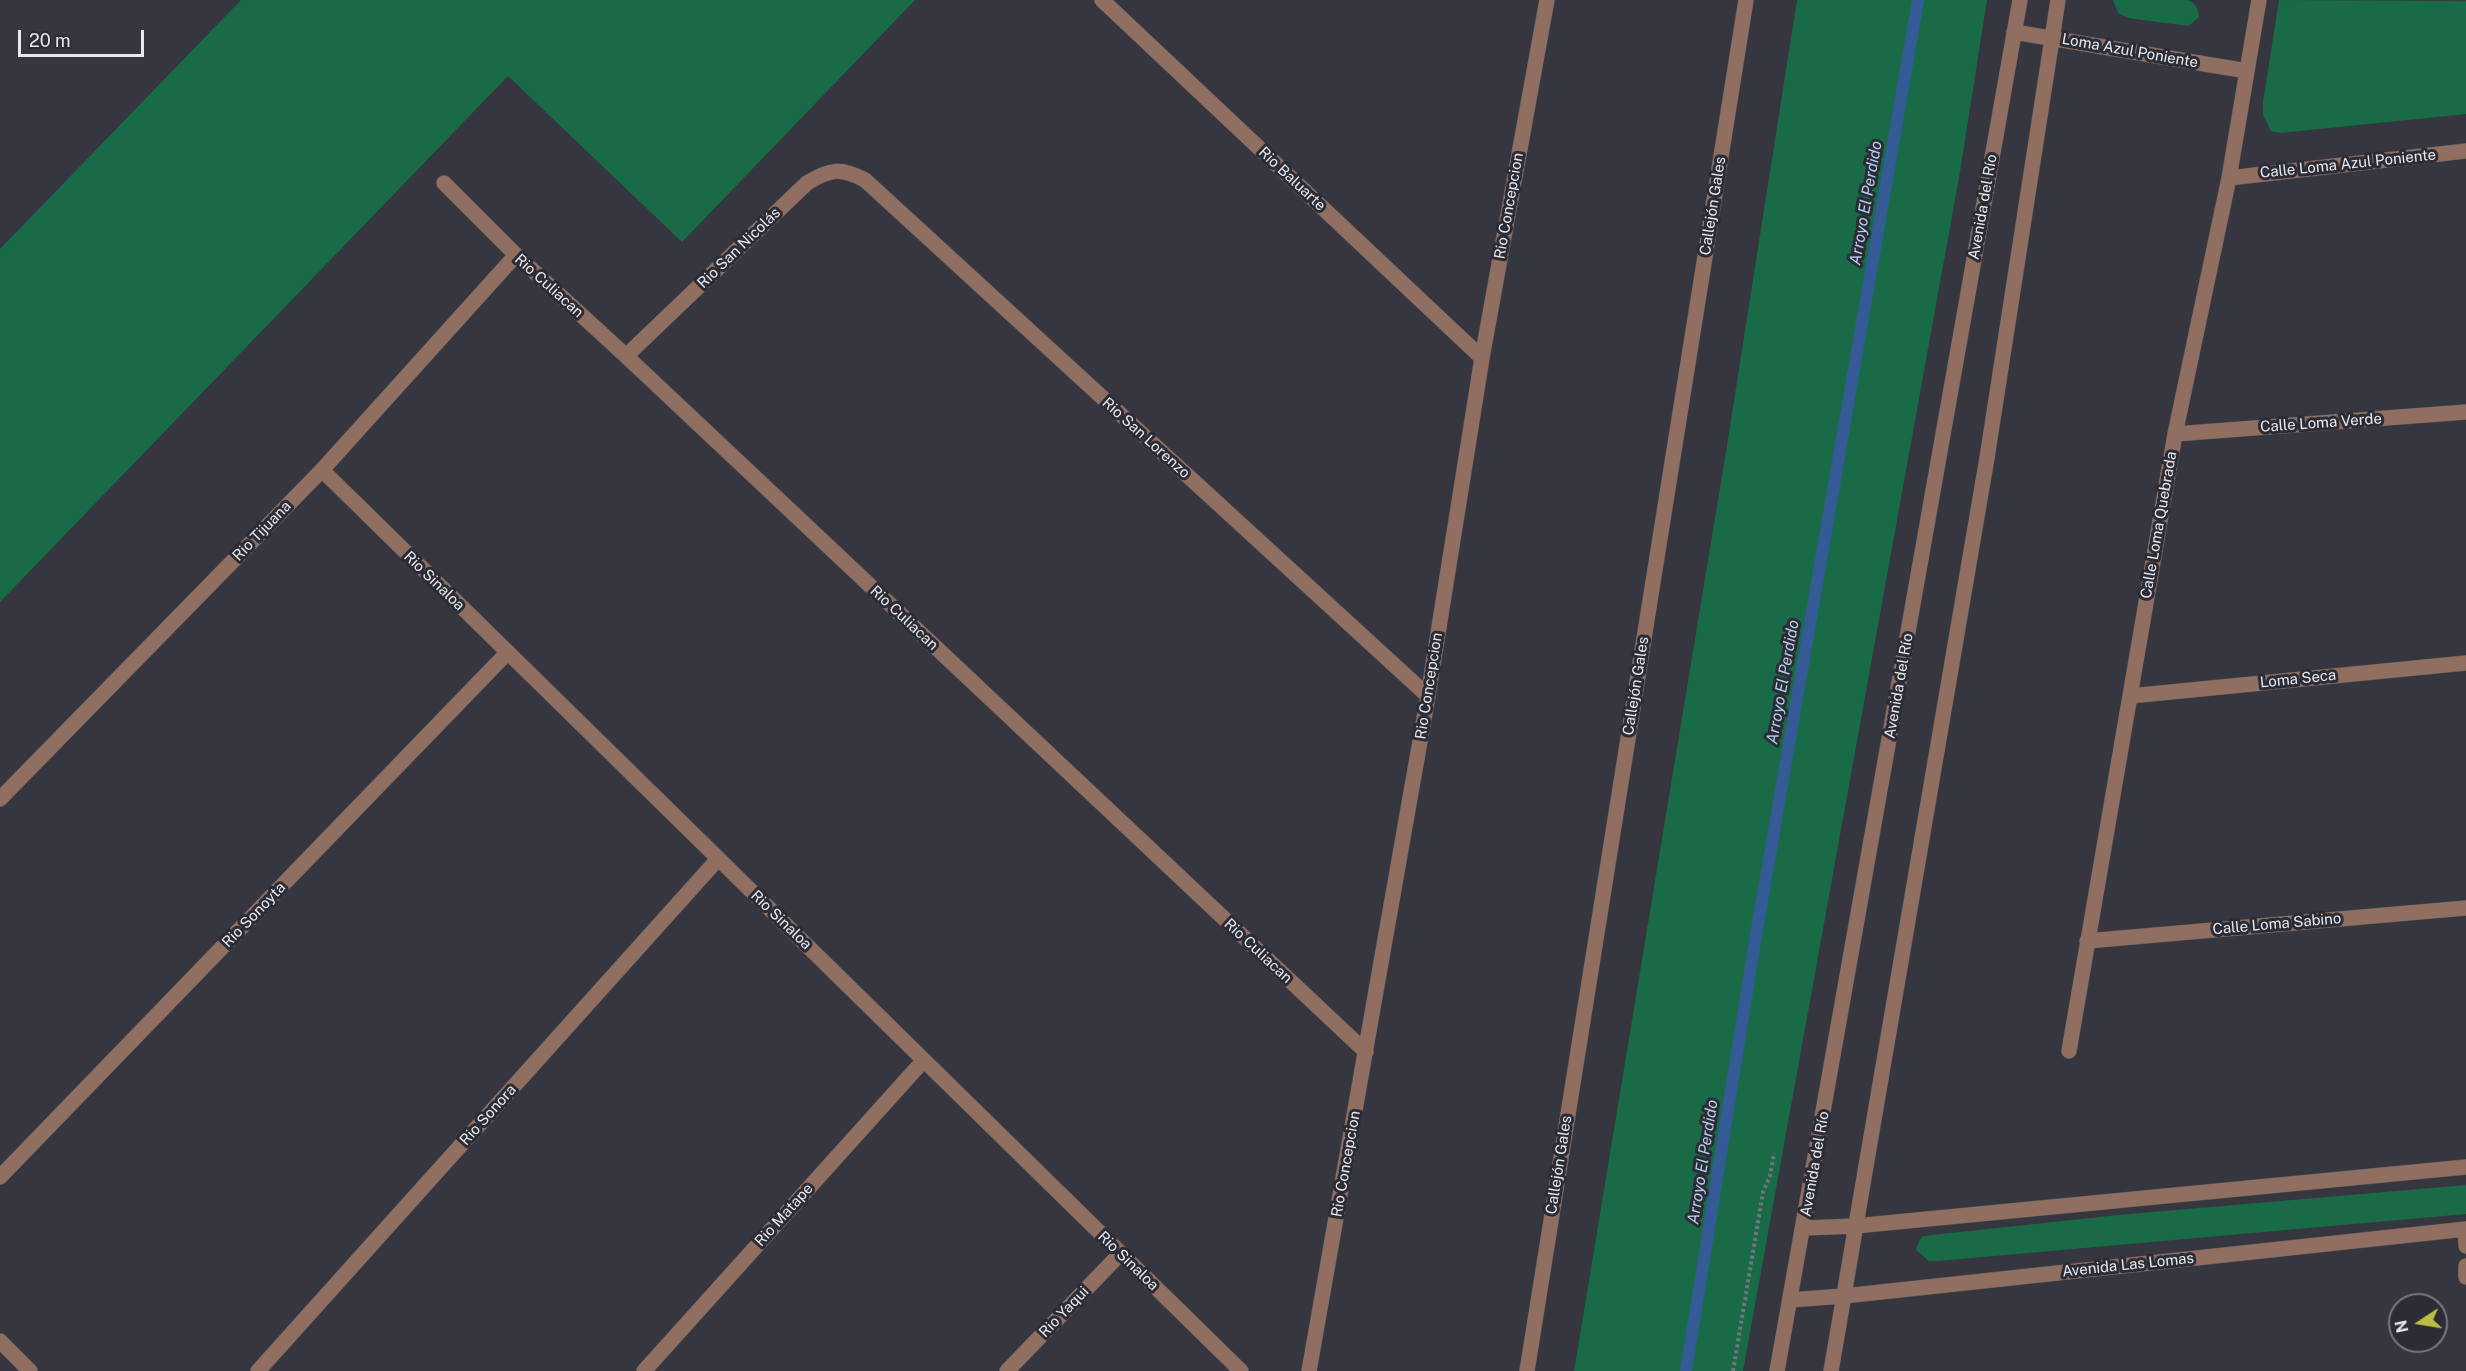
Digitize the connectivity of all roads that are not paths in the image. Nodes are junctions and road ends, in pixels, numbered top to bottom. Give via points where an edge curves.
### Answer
1 (1102, 0) edge
2 (1546, 0) edge
3 (1746, 0) edge
4 (2020, 0) edge
5 (2058, 0) edge
6 (2259, 0) edge
7 (2014, 32) junction
8 (2052, 38) junction
9 (2247, 71) junction
10 (2466, 151) edge
11 (2229, 178) junction
12 (865, 180) joint
13 (444, 183) dead end
14 (516, 255) junction
15 (626, 356) junction
16 (1482, 358) junction
17 (2466, 412) edge
18 (2175, 435) junction
19 (322, 470) junction
20 (507, 652) junction
21 (2466, 663) edge
22 (1428, 696) junction
23 (2130, 696) junction
24 (0, 799) edge
25 (718, 859) junction
26 (2466, 908) edge
27 (2087, 940) junction
28 (2069, 1051) dead end
29 (1366, 1052) junction
30 (924, 1060) junction
31 (2466, 1167) edge
32 (0, 1177) edge
33 (1855, 1226) junction
34 (1804, 1228) junction
35 (2465, 1229) edge
36 (2466, 1246) edge
37 (1120, 1254) junction
38 (2466, 1266) edge
39 (2466, 1277) edge
40 (1844, 1296) junction
41 (1790, 1300) junction
42 (0, 1341) edge
43 (30, 1371) edge
44 (258, 1371) edge
45 (644, 1371) edge
46 (1007, 1371) edge
47 (1241, 1371) edge
48 (1309, 1371) edge
49 (1527, 1371) edge
50 (1778, 1371) edge
51 (1831, 1371) edge

1 - 16 street, Rio Baluarte
2 - 16 street, Rio Concepcion
3 - 49 street, Callejón Gales
4 - 7 street, Avenida del Río
5 - 8 street
6 - 9 street, Calle Loma Quebrada
7 - 8 street, Loma Azul Poniente
7 - 34 street, Avenida del Río
8 - 9 street, Loma Azul Poniente
8 - 33 street via 1985,470
9 - 11 street, Calle Loma Quebrada
10 - 11 street, Calle Loma Azul Poniente
11 - 18 street, Calle Loma Quebrada
12 - 15 street, Rio San Nicolás via 848,171 834,170 807,183
12 - 22 street, Rio San Lorenzo
13 - 14 street, Rio Culiacan
14 - 15 street, Rio Culiacan
14 - 19 street, Rio Tijuana
15 - 29 street, Rio Culiacan
16 - 22 street, Rio Concepcion
17 - 18 street, Calle Loma Verde
18 - 23 street, Calle Loma Quebrada
19 - 20 street, Rio Sinaloa
19 - 24 street, Rio Tijuana
20 - 25 street, Rio Sinaloa
20 - 32 street, Rio Sonoyta
21 - 23 street, Loma Seca
22 - 29 street, Rio Concepcion
23 - 27 street, Calle Loma Quebrada
25 - 30 street, Rio Sinaloa
25 - 44 street, Rio Sonora
26 - 27 street, Calle Loma Sabino
27 - 28 street, Calle Loma Quebrada
29 - 48 street, Rio Concepcion
30 - 37 street, Rio Sinaloa
30 - 45 street, Rio Matape
31 - 33 street
33 - 34 street
33 - 40 street
34 - 41 street, Avenida del Río
35 - 36 street
35 - 40 street, Avenida Las Lomas
37 - 46 street, Rio Yaqui
37 - 47 street, Rio Sinaloa
38 - 39 street
40 - 41 street, Avenida Las Lomas
40 - 51 street
41 - 50 street, Avenida del Río
42 - 43 street

